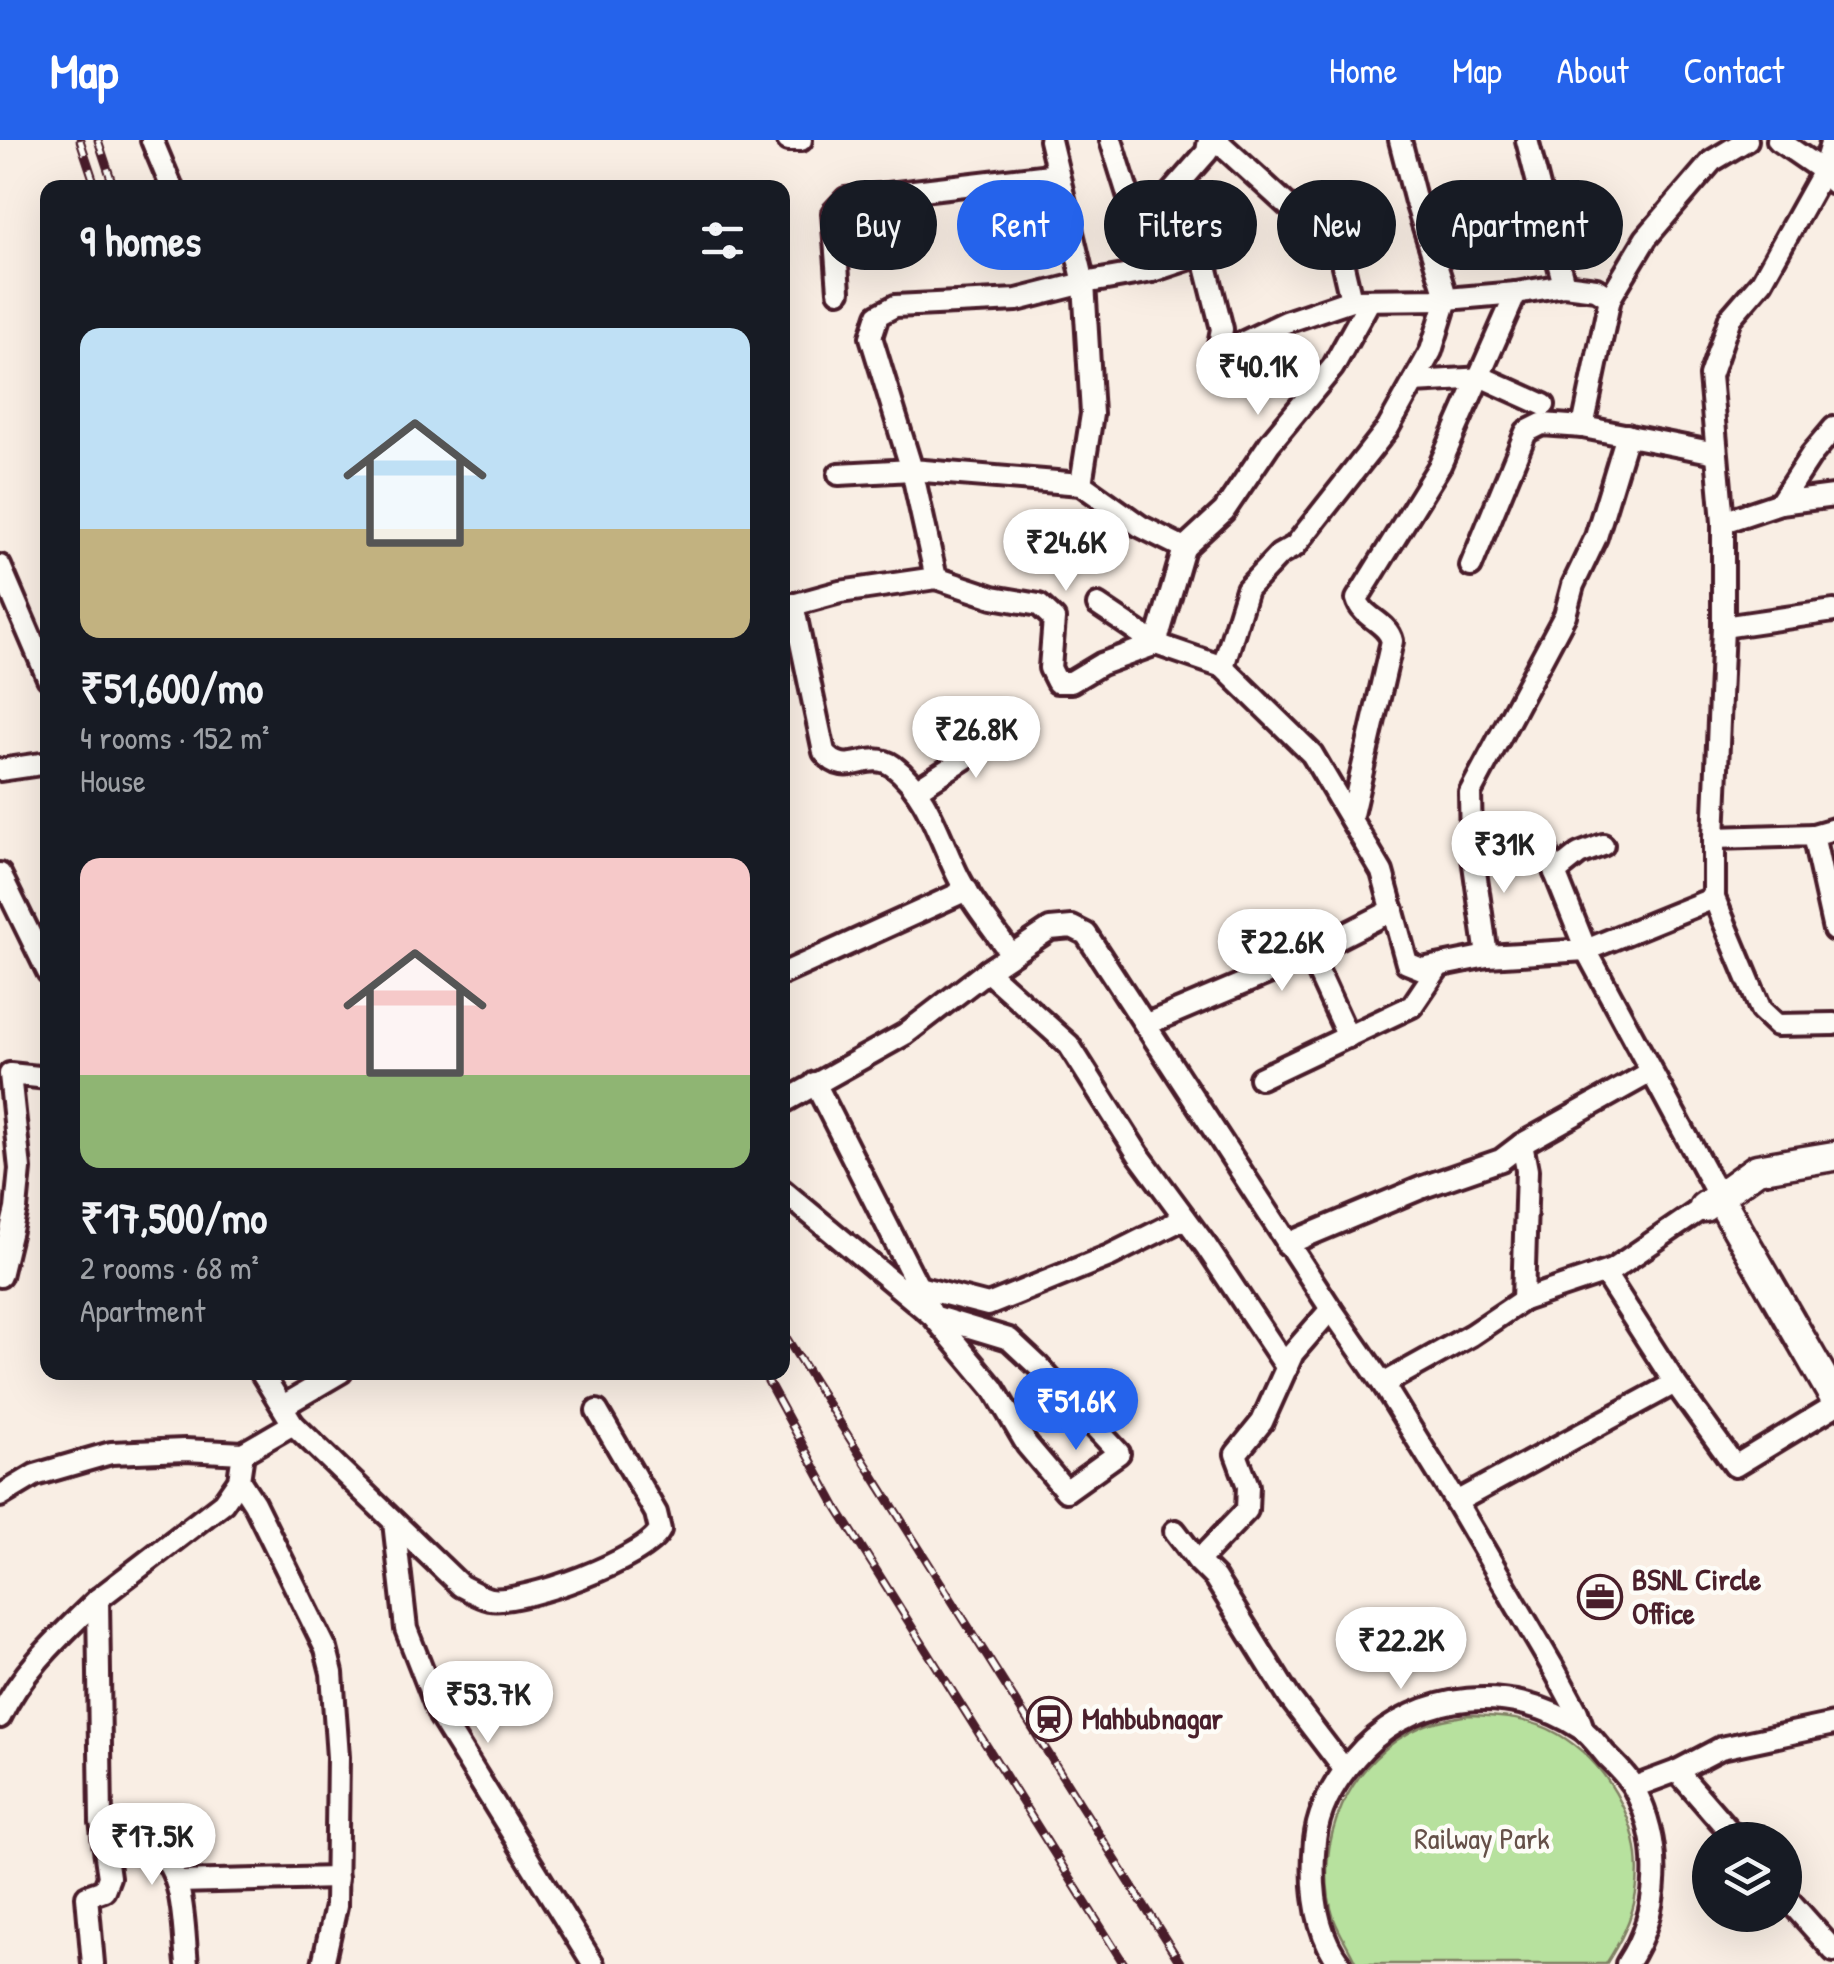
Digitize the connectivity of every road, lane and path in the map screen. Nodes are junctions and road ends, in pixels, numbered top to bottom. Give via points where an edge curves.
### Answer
1 (152, 140) edge
2 (788, 140) edge
3 (801, 140) edge
4 (1050, 140) edge
5 (1111, 140) edge
6 (1212, 140) edge
7 (1400, 140) edge
8 (1527, 140) edge
9 (1747, 140) edge
10 (1778, 140) edge
11 (1832, 140) edge
12 (1058, 174) junction
13 (1828, 177) edge
14 (169, 180) edge
15 (1124, 180) edge
16 (1182, 180) edge
17 (1152, 271) joint
18 (1084, 283) junction
19 (1564, 285) junction
20 (839, 291) dead end
21 (1516, 294) junction
22 (1610, 298) junction
23 (1448, 299) junction
24 (1361, 300) junction
25 (1478, 379) junction
26 (1414, 382) junction
27 (1544, 405) dead end
28 (1583, 427) junction
29 (1834, 428) edge
30 (1627, 435) junction
31 (1716, 453) junction
32 (912, 470) junction
33 (838, 474) dead end
34 (1081, 484) junction
35 (1834, 496) edge
36 (1780, 503) junction
37 (1722, 522) junction
38 (1184, 548) junction
39 (0, 566) edge
40 (1472, 566) dead end
41 (936, 578) junction
42 (790, 605) edge
43 (1098, 605) dead end
44 (1834, 611) edge
45 (790, 614) edge
46 (1723, 627) junction
47 (1156, 644) junction
48 (40, 659) edge
49 (1224, 668) junction
50 (1009, 730) dead end
51 (40, 764) edge
52 (0, 770) edge
53 (916, 790) junction
54 (1350, 820) junction
55 (1824, 832) edge
56 (1714, 838) junction
57 (1471, 842) junction
58 (1603, 845) dead end
59 (1556, 873) junction
60 (0, 874) edge
61 (966, 890) junction
62 (1714, 898) junction
63 (1392, 910) junction
64 (1834, 930) edge
65 (1586, 950) junction
66 (1309, 952) junction
67 (1011, 954) junction
68 (40, 956) edge
69 (1487, 956) junction
70 (1439, 966) junction
71 (790, 970) edge
72 (987, 971) junction
73 (1147, 1024) junction
74 (1834, 1024) edge
75 (1348, 1037) junction
76 (1651, 1072) junction
77 (5, 1074) edge
78 (40, 1077) edge
79 (1260, 1078) dead end
80 (814, 1083) junction
81 (790, 1099) edge
82 (1522, 1144) junction
83 (1834, 1156) edge
84 (790, 1197) edge
85 (1711, 1202) junction
86 (1185, 1218) junction
87 (1288, 1244) junction
88 (1605, 1274) junction
89 (0, 1276) edge
90 (918, 1288) junction
91 (1523, 1300) junction
92 (1331, 1309) junction
93 (933, 1316) junction
94 (1286, 1368) junction
95 (266, 1380) edge
96 (331, 1380) edge
97 (1675, 1383) junction
98 (1383, 1384) junction
99 (1834, 1397) edge
100 (1834, 1406) edge
101 (597, 1411) dead end
102 (288, 1415) junction
103 (243, 1453) junction
104 (238, 1480) junction
105 (0, 1496) edge
106 (1456, 1502) junction
107 (394, 1522) junction
108 (1174, 1531) dead end
109 (1198, 1560) junction
110 (98, 1599) junction
111 (0, 1717) edge
112 (1834, 1724) edge
113 (1583, 1729) junction
114 (1344, 1769) junction
115 (1677, 1771) junction
116 (1634, 1787) junction
117 (100, 1821) junction
118 (1721, 1822) edge
119 (337, 1878) junction
120 (177, 1882) junction
121 (1802, 1915) edge
122 (1834, 1950) edge
123 (93, 1964) edge
124 (187, 1964) edge
125 (323, 1964) edge
126 (593, 1964) edge
127 (1340, 1964) edge
128 (1627, 1964) edge

1 - 14 street
2 - 3 street
4 - 12 street
5 - 15 street
6 - 16 street
6 - 24 street via 1340,253
7 - 23 street
8 - 19 street
9 - 22 street via 1712,161 1646,238
10 - 13 street
11 - 13 street
12 - 18 street
12 - 20 street via 846,199 833,214
13 - 31 street via 1762,281 1730,318 1710,376
17 - 18 street
17 - 24 street via 1203,254 1222,329 1216,356 1286,322
18 - 32 street via 1017,300 895,306 878,315 871,337
18 - 34 street via 1092,414
19 - 21 street
19 - 22 street
21 - 23 street
21 - 25 street
22 - 28 street
23 - 24 street
23 - 26 street
24 - 38 street via 1333,367 1224,511
25 - 26 street
25 - 27 street
25 - 54 street via 1440,465 1357,599 1392,641
26 - 49 street via 1388,428 1295,546 1247,589
28 - 30 street
28 - 40 street via 1542,424 1526,432
29 - 36 street
30 - 31 street
30 - 57 street via 1565,615 1470,793
31 - 37 street
32 - 33 street
32 - 34 street
32 - 41 street
34 - 38 street
35 - 36 street
36 - 37 street
37 - 46 street
38 - 47 street
39 - 48 street
41 - 42 street
41 - 47 street via 1049,612 1056,682 1071,682
43 - 47 street
44 - 46 street
45 - 53 street via 824,752 844,766 878,760
46 - 56 street
47 - 49 street
49 - 54 street via 1312,754
50 - 53 street
51 - 52 street
53 - 61 street
54 - 63 street via 1382,872
55 - 56 street
55 - 64 street
56 - 62 street
57 - 59 street via 1546,850
57 - 69 street
58 - 59 street
59 - 65 street
60 - 68 street
61 - 67 street
61 - 71 street
62 - 65 street
62 - 74 street via 1761,1010 1777,1025
63 - 66 street
63 - 70 street via 1407,962 1422,970
65 - 69 street
65 - 76 street
66 - 73 street
66 - 75 street
67 - 72 street
67 - 73 street via 1050,929 1072,926 1086,934
69 - 70 street
70 - 75 street via 1412,1006
72 - 80 street via 905,1034
72 - 86 street via 1070,1046
73 - 87 street
75 - 79 street
76 - 82 street
76 - 85 street
77 - 78 street
77 - 89 street via 20,1169
80 - 81 street
80 - 90 street
82 - 87 street via 1501,1160
82 - 91 street
83 - 85 street via 1756,1169
84 - 93 street
85 - 88 street
85 - 99 street
86 - 90 street via 988,1304
86 - 94 street
87 - 92 street
88 - 91 street
88 - 97 street
90 - 93 street
91 - 98 street
92 - 94 street
92 - 98 street
93 - 93 street via 1008,1340 1119,1453 1066,1492
94 - 109 street via 1262,1422 1236,1454 1248,1486 1247,1510
95 - 102 street
96 - 102 street
97 - 100 street via 1735,1466
97 - 106 street
98 - 106 street
101 - 107 street via 656,1512 660,1530 646,1547 568,1584 488,1598 461,1586
102 - 103 street
102 - 107 street
103 - 104 street
103 - 105 street via 111,1453 35,1474
104 - 110 street via 223,1502
104 - 119 street via 329,1661 338,1757
106 - 113 street
107 - 126 street via 406,1629 440,1716
108 - 109 street
109 - 114 street
110 - 111 street via 46,1649
110 - 117 street
112 - 115 street via 1721,1748
113 - 114 street via 1535,1705 1482,1697 1429,1706 1397,1722
113 - 116 street
114 - 127 street via 1316,1831 1312,1874 1318,1918
115 - 116 street
115 - 118 street
116 - 128 street via 1650,1826 1656,1867 1652,1908
117 - 120 street via 161,1853
117 - 123 street via 109,1877 104,1890 87,1896
119 - 120 street
119 - 125 street
120 - 124 street
121 - 122 street

